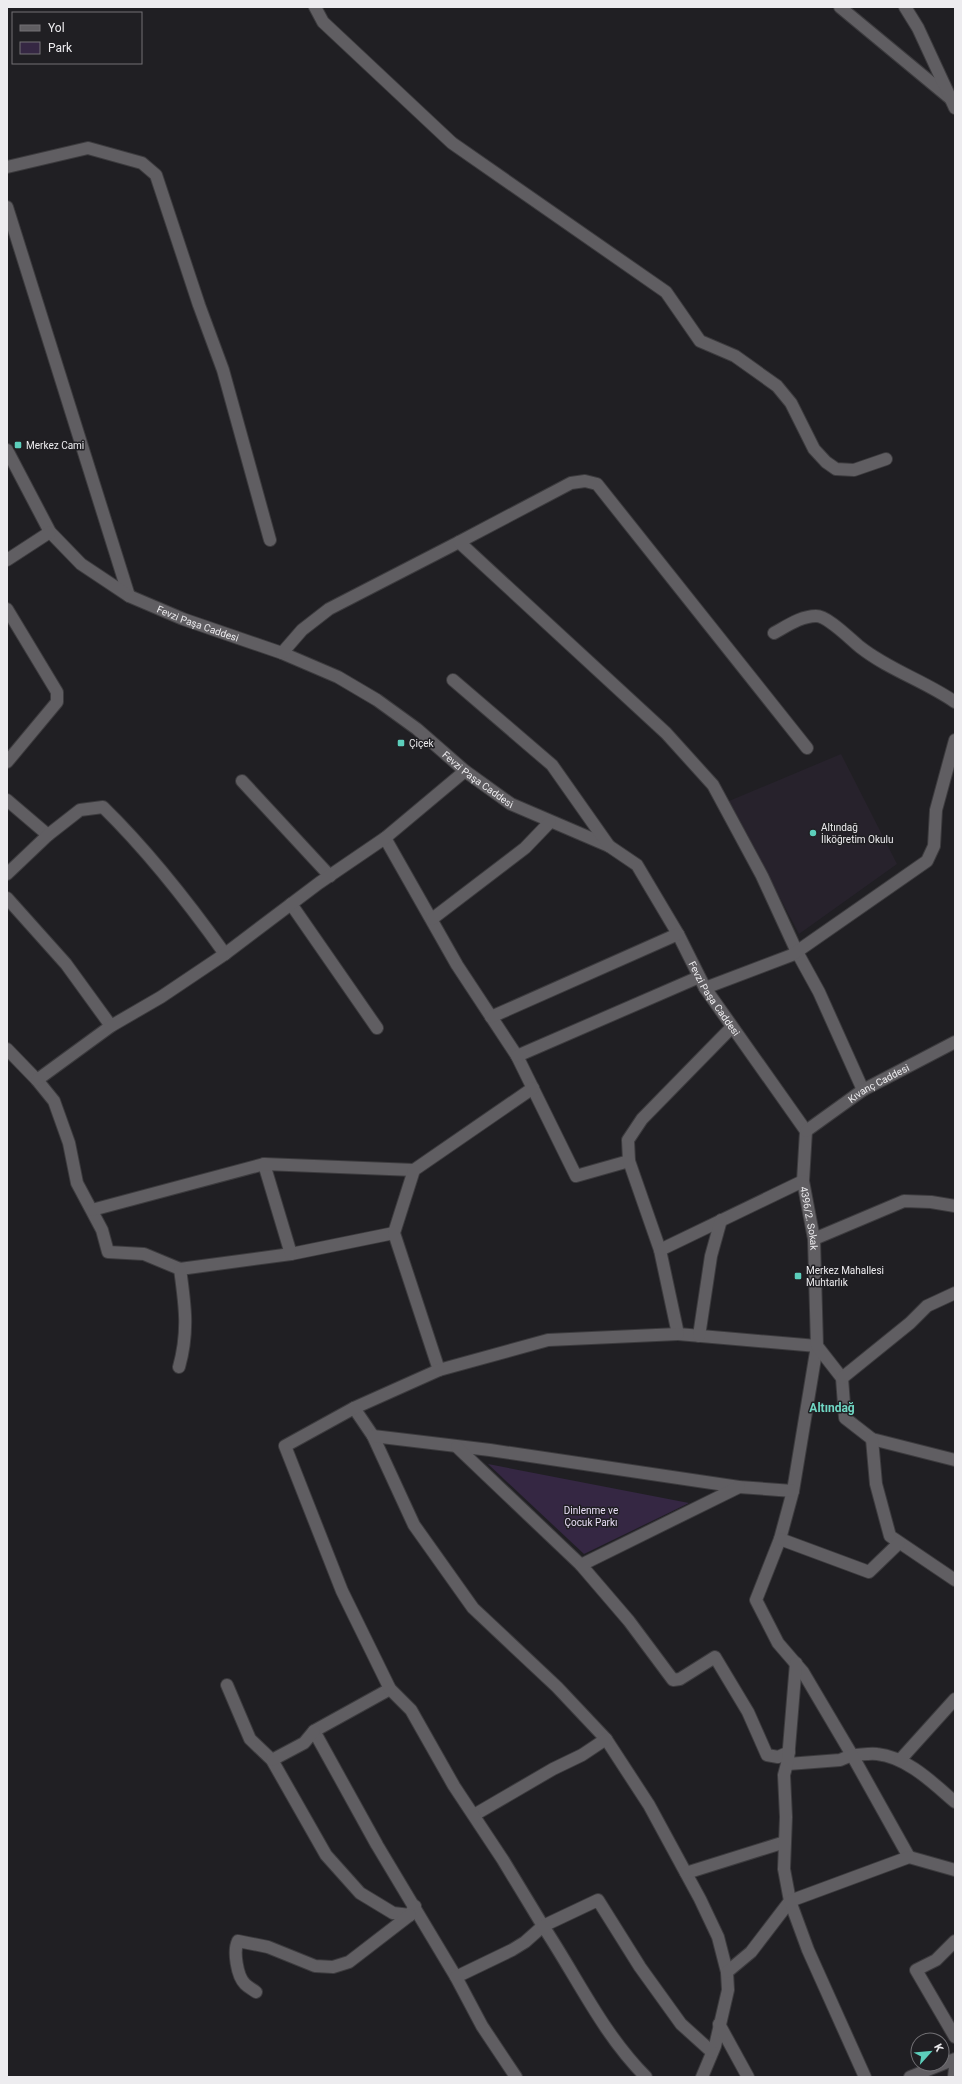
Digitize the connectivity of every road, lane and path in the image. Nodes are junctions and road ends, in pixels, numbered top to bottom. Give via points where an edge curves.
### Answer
1 (315, 7) edge
2 (840, 7) edge
3 (905, 7) edge
4 (953, 103) edge
5 (7, 167) edge
6 (7, 207) edge
7 (7, 450) edge
8 (886, 459) dead end
9 (50, 532) junction
10 (270, 540) dead end
11 (459, 542) junction
12 (7, 560) edge
13 (130, 596) junction
14 (7, 609) edge
15 (774, 633) dead end
16 (282, 653) junction
17 (453, 680) dead end
18 (955, 702) edge
19 (955, 740) edge
20 (807, 748) dead end
21 (7, 762) edge
22 (465, 771) junction
23 (242, 782) dead end
24 (7, 800) edge
25 (550, 822) junction
26 (48, 835) junction
27 (385, 838) junction
28 (609, 846) junction
29 (7, 874) edge
30 (330, 876) junction
31 (7, 898) edge
32 (291, 904) junction
33 (432, 919) junction
34 (678, 934) junction
35 (797, 952) junction
36 (225, 954) junction
37 (699, 977) junction
38 (705, 988) junction
39 (491, 1017) junction
40 (110, 1026) junction
41 (732, 1027) junction
42 (377, 1028) dead end
43 (955, 1042) edge
44 (7, 1048) edge
45 (517, 1056) junction
46 (37, 1080) junction
47 (532, 1088) junction
48 (863, 1090) junction
49 (806, 1131) junction
50 (629, 1161) junction
51 (264, 1164) junction
52 (414, 1170) junction
53 (803, 1181) junction
54 (955, 1206) edge
55 (92, 1210) junction
56 (721, 1220) junction
57 (394, 1233) junction
58 (814, 1239) junction
59 (660, 1250) junction
60 (291, 1254) junction
61 (180, 1269) junction
62 (955, 1293) edge
63 (678, 1334) junction
64 (699, 1336) junction
65 (817, 1346) junction
66 (180, 1367) dead end
67 (439, 1370) junction
68 (842, 1378) junction
69 (354, 1408) junction
70 (373, 1436) junction
71 (872, 1439) junction
72 (457, 1447) junction
73 (955, 1460) edge
74 (739, 1487) junction
75 (793, 1491) junction
76 (780, 1539) junction
77 (899, 1543) junction
78 (581, 1565) junction
79 (955, 1580) edge
80 (796, 1663) junction
81 (227, 1685) dead end
82 (390, 1689) junction
83 (955, 1699) edge
84 (314, 1731) junction
85 (606, 1739) junction
86 (852, 1755) junction
87 (788, 1758) junction
88 (272, 1760) junction
89 (900, 1760) junction
90 (955, 1802) edge
91 (474, 1815) junction
92 (785, 1842) junction
93 (909, 1857) junction
94 (955, 1870) edge
95 (686, 1873) junction
96 (790, 1901) junction
97 (413, 1911) junction
98 (543, 1926) junction
99 (955, 1941) edge
100 (727, 1972) junction
101 (456, 1976) junction
102 (256, 1992) dead end
103 (719, 2024) junction
104 (955, 2037) edge
105 (712, 2052) junction
106 (955, 2059) edge
107 (955, 2068) edge
108 (516, 2077) edge
109 (646, 2077) edge
110 (702, 2077) edge
111 (748, 2077) edge
112 (865, 2077) edge
113 (910, 2077) edge
114 (954, 2077) edge

1 - 8 street via 323,22 452,143 666,292 700,341 735,356 777,386 791,403 814,449 836,469 854,470
2 - 4 street
3 - 4 street via 918,28
5 - 10 street via 88,148 142,164 156,175 223,370
6 - 13 street
7 - 9 street, Fevzi Paşa Caddesi
9 - 12 street
9 - 13 street, Fevzi Paşa Caddesi via 81,564
11 - 16 street via 329,609 302,630
11 - 20 street via 571,483 585,481 597,484
11 - 35 street via 666,733 713,786 762,876
13 - 16 street, Fevzi Paşa Caddesi via 183,620
14 - 21 street via 57,692 57,702
15 - 18 street via 800,619 817,616 828,621 886,664
16 - 22 street, Fevzi Paşa Caddesi via 338,677 377,700 417,729
17 - 28 street via 552,765
19 - 35 street via 936,810 934,846 927,861
22 - 25 street, Fevzi Paşa Caddesi via 512,804
22 - 27 street
23 - 30 street
24 - 26 street
25 - 28 street, Fevzi Paşa Caddesi
25 - 33 street via 525,848
26 - 29 street
26 - 36 street via 80,810 103,807 135,838 195,912
27 - 30 street
27 - 33 street
28 - 34 street, Fevzi Paşa Caddesi via 636,865
30 - 32 street
31 - 40 street via 66,964
32 - 36 street
32 - 42 street
33 - 39 street via 457,965
34 - 37 street, Fevzi Paşa Caddesi
34 - 39 street
35 - 38 street
35 - 48 street via 819,992
36 - 40 street via 161,997
37 - 38 street, Fevzi Paşa Caddesi
37 - 45 street
38 - 41 street, Fevzi Paşa Caddesi
39 - 45 street
40 - 46 street
41 - 49 street, Fevzi Paşa Caddesi
41 - 50 street via 642,1119 628,1140
43 - 48 street, Kıvanç Caddesi
44 - 46 street
45 - 47 street
46 - 55 street via 54,1101 69,1143 77,1183
47 - 50 street via 576,1176
47 - 52 street
48 - 49 street, Kıvanç Caddesi
49 - 53 street, 4396/2. Sokak
50 - 59 street
51 - 52 street
51 - 55 street
51 - 60 street
52 - 57 street
53 - 56 street
53 - 58 street, 4396/2. Sokak
54 - 58 street via 904,1201
55 - 61 street via 102,1230 108,1252 144,1254
56 - 59 street
56 - 64 street via 711,1256
57 - 60 street
57 - 67 street
58 - 65 street, 4396/2. Sokak
59 - 63 street
60 - 61 street
61 - 66 street via 187,1314
62 - 68 street via 927,1306
63 - 64 street
63 - 67 street via 548,1340
64 - 65 street
65 - 68 street
65 - 75 street, 4396/2. Sokak
67 - 69 street
68 - 71 street via 845,1418
69 - 70 street
69 - 82 street via 285,1446 342,1591
70 - 72 street
70 - 85 street via 414,1526 473,1608 557,1687
71 - 73 street
71 - 77 street via 876,1484 890,1536
72 - 74 street
72 - 78 street
74 - 75 street
74 - 78 street
75 - 76 street, 4396/2. Sokak
76 - 77 street via 869,1572
76 - 80 street, 4396/2. Sokak via 756,1600 778,1643
77 - 79 street
78 - 87 street via 629,1621 673,1680 680,1679 715,1657 748,1712 767,1756
80 - 86 street, 4396/2. Sokak
80 - 87 street
81 - 88 street via 250,1739
82 - 84 street
82 - 91 street via 411,1710 454,1786
83 - 89 street
84 - 88 street via 304,1743
84 - 97 street
85 - 91 street
85 - 95 street via 649,1804
86 - 87 street via 840,1760
86 - 89 street via 877,1754
86 - 93 street, 4396/2. Sokak
87 - 92 street via 784,1775
88 - 97 street via 326,1855 360,1893 392,1913
89 - 90 street via 935,1784
91 - 98 street
92 - 95 street
92 - 96 street via 784,1869
93 - 94 street
93 - 96 street
95 - 100 street via 718,1937
96 - 100 street via 751,1952
96 - 112 street via 808,1950
97 - 101 street
97 - 102 street via 349,1962 333,1967 315,1966 268,1947 238,1941 234,1956 244,1983
98 - 101 street via 525,1942
98 - 105 street via 598,1900 640,1967 681,2024
98 - 109 street via 587,2000
99 - 104 street via 936,1960 916,1970
100 - 103 street via 728,1990
101 - 108 street via 482,2026
103 - 105 street
103 - 111 street
105 - 110 street
106 - 113 street
107 - 114 street

